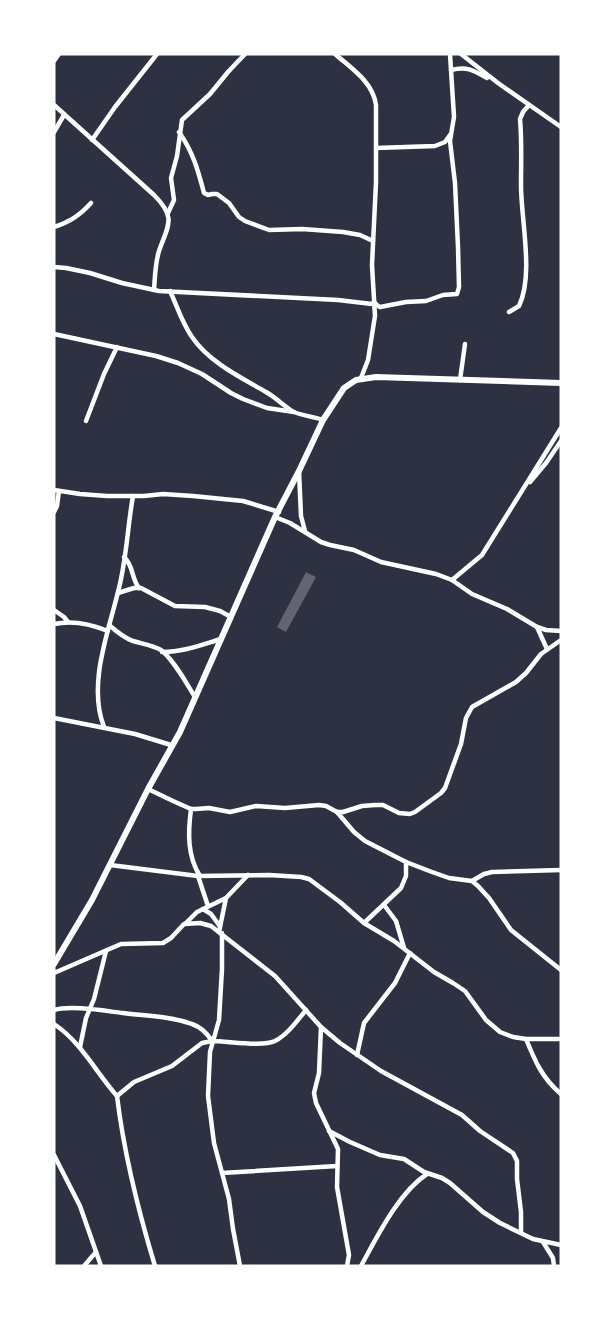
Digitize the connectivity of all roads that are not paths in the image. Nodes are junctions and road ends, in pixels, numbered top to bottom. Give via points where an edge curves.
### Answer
1 (58, 54) edge
2 (157, 54) edge
3 (245, 54) edge
4 (335, 54) edge
5 (450, 54) edge
6 (461, 54) edge
7 (54, 61) edge
8 (451, 70) junction
9 (498, 84) junction
10 (54, 105) edge
11 (529, 105) junction
12 (64, 115) junction
13 (561, 127) edge
14 (54, 132) edge
15 (179, 132) junction
16 (451, 133) junction
17 (92, 140) junction
18 (376, 148) junction
19 (91, 203) dead end
20 (168, 213) junction
21 (54, 227) edge
22 (373, 241) junction
23 (54, 267) edge
24 (154, 290) junction
25 (170, 291) junction
26 (374, 302) junction
27 (509, 312) dead end
28 (54, 334) edge
29 (465, 344) dead end
30 (117, 347) junction
31 (361, 378) junction
32 (460, 380) junction
33 (561, 383) edge
34 (294, 412) junction
35 (323, 420) junction
36 (86, 421) dead end
37 (561, 428) edge
38 (561, 441) edge
39 (299, 471) junction
40 (55, 490) edge
41 (134, 496) junction
42 (54, 512) edge
43 (277, 515) junction
44 (306, 532) junction
45 (124, 556) junction
46 (452, 580) junction
47 (139, 588) junction
48 (118, 592) junction
49 (54, 610) edge
50 (231, 617) junction
51 (68, 622) junction
52 (54, 624) edge
53 (537, 627) junction
54 (109, 628) junction
55 (561, 631) edge
56 (221, 639) junction
57 (561, 640) edge
58 (547, 649) junction
59 (162, 652) junction
60 (195, 697) junction
61 (54, 718) edge
62 (104, 727) junction
63 (171, 746) junction
64 (147, 789) junction
65 (191, 808) junction
66 (337, 813) junction
67 (406, 862) junction
68 (110, 865) junction
69 (561, 870) edge
70 (248, 875) junction
71 (199, 876) junction
72 (472, 881) junction
73 (226, 898) junction
74 (384, 905) junction
75 (206, 908) junction
76 (364, 923) junction
77 (184, 924) junction
78 (221, 931) junction
79 (404, 948) junction
80 (106, 951) junction
81 (410, 953) junction
82 (54, 963) edge
83 (561, 970) edge
84 (54, 973) edge
85 (54, 1010) edge
86 (89, 1010) junction
87 (306, 1011) junction
88 (54, 1023) edge
89 (321, 1028) junction
90 (526, 1039) junction
91 (561, 1039) edge
92 (212, 1041) junction
93 (80, 1047) junction
94 (357, 1055) junction
95 (561, 1094) edge
96 (117, 1096) junction
97 (329, 1131) junction
98 (55, 1160) edge
99 (337, 1166) junction
100 (222, 1173) junction
101 (427, 1174) junction
102 (520, 1233) junction
103 (543, 1242) junction
104 (561, 1245) edge
105 (96, 1252) junction
106 (84, 1266) edge
107 (101, 1266) edge
108 (155, 1266) edge
109 (240, 1266) edge
110 (347, 1266) edge
111 (361, 1266) edge
112 (554, 1266) edge

1 - 7 street
2 - 17 street
3 - 15 street via 185,116
4 - 18 street via 374,95
5 - 8 street
6 - 9 street
8 - 9 street via 472,70
8 - 16 street
9 - 11 street
10 - 12 street
11 - 13 street
11 - 27 street via 520,119 526,282 519,306
12 - 14 street
12 - 17 street
15 - 20 street via 171,178 174,200
15 - 22 street via 197,166 204,193 217,194 244,221 269,230 343,232
16 - 18 street via 445,142 435,146
16 - 26 street via 458,293 383,307
17 - 20 street via 154,195
18 - 22 street
19 - 21 street via 71,221
20 - 24 street via 168,228 156,262
22 - 26 street
23 - 24 street
24 - 25 street
25 - 26 street
25 - 34 street via 203,351
26 - 31 street via 368,360
28 - 30 street
29 - 32 street
30 - 34 street via 178,363 243,399
30 - 36 street
31 - 32 main road
31 - 35 main road via 344,388
32 - 33 main road
34 - 35 street
35 - 39 main road
37 - 46 street via 482,555
38 - 46 street via 482,556
39 - 43 main road
39 - 44 street
40 - 41 street
40 - 42 street
41 - 43 street via 163,494 243,501
41 - 45 street
43 - 44 street
43 - 50 main road
44 - 46 street via 321,542 381,562
45 - 47 street
45 - 48 street
46 - 53 street
47 - 48 street
47 - 50 street via 175,606 205,607
48 - 54 street
49 - 51 street
50 - 56 main road
51 - 52 street
51 - 54 street
53 - 55 street
53 - 58 street
54 - 59 street
54 - 62 street via 99,682
56 - 59 street
56 - 60 main road
57 - 58 street
58 - 66 street via 516,682 472,707 441,793 411,814 375,805
59 - 60 street
60 - 63 main road
61 - 62 street
62 - 63 street
63 - 64 main road
64 - 65 street
64 - 68 main road
65 - 66 street via 230,812 256,806 319,805
65 - 71 street via 190,854
66 - 67 street via 365,842
67 - 72 street via 448,878
67 - 74 street via 404,883
68 - 71 street
68 - 82 main road
69 - 72 street via 492,872
70 - 71 street
70 - 73 street
70 - 76 street via 309,879
71 - 75 street
72 - 83 street via 511,930
73 - 75 street
73 - 78 street
74 - 76 street
74 - 79 street via 396,921
75 - 77 street
75 - 78 street
76 - 79 street
77 - 78 street via 206,924
77 - 80 street via 163,942 121,944
78 - 87 street via 275,976
78 - 92 street via 219,1020
79 - 81 street
80 - 84 street
80 - 86 street
81 - 90 street via 465,991 495,1029
81 - 94 street via 395,983 364,1023
85 - 86 street
86 - 92 street via 193,1024 205,1030
86 - 93 street
87 - 89 street
87 - 92 street via 274,1042
88 - 93 street
89 - 94 street
89 - 97 street via 314,1093
90 - 91 street
90 - 95 street via 541,1073
92 - 96 street via 202,1043 172,1066 134,1082
92 - 100 street via 208,1096
93 - 96 street
94 - 102 street via 462,1115 513,1153 517,1161
96 - 108 street via 136,1201
97 - 99 street via 338,1149
97 - 101 street via 380,1155 404,1159
98 - 105 street via 80,1206
99 - 100 street
99 - 110 street via 349,1255
100 - 109 street
101 - 102 street via 450,1183 494,1220
101 - 111 street via 413,1185 392,1213
102 - 103 street
103 - 104 street
103 - 112 street
105 - 106 street
105 - 107 street

